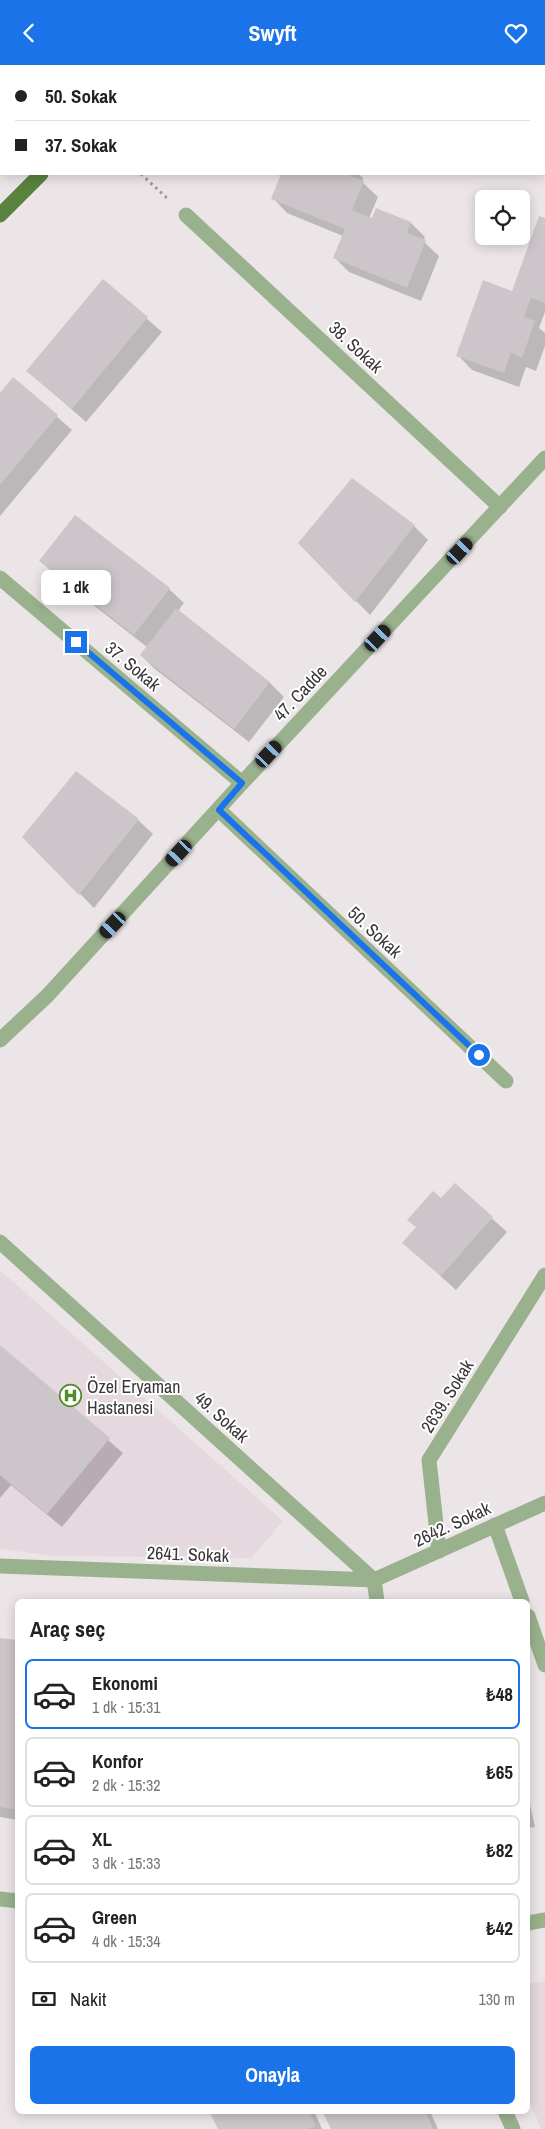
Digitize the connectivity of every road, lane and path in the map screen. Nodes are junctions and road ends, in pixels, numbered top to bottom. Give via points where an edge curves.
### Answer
1 (40, 175) edge
2 (143, 175) edge
3 (0, 215) edge
4 (186, 215) joint
5 (545, 459) edge
6 (500, 507) junction
7 (0, 577) edge
8 (242, 783) junction
9 (219, 810) junction
10 (0, 1040) edge
11 (506, 1081) dead end
12 (0, 1242) edge
13 (545, 1275) edge
14 (545, 1503) edge
15 (495, 1525) junction
16 (439, 1551) junction
17 (0, 1566) edge
18 (374, 1580) junction
19 (377, 1599) edge
20 (521, 1599) edge
21 (530, 1622) edge
22 (545, 1665) edge
23 (0, 1899) edge
24 (15, 1901) edge
25 (545, 1919) edge
26 (530, 1923) edge
27 (506, 2114) edge
28 (513, 2129) edge

1 - 3 main road
2 - 4 path
4 - 6 street, 38. Sokak
5 - 6 street, 47. Cadde
6 - 8 street, 47. Cadde
7 - 8 street, 37. Sokak
8 - 9 street, 47. Cadde
9 - 10 street, 47. Cadde via 47,996
9 - 11 street, 50. Sokak
12 - 18 street, 49. Sokak
13 - 16 street, 2639. Sokak via 429,1460
14 - 15 street, 2642. Sokak
15 - 16 street, 2642. Sokak
15 - 20 street
16 - 18 street, 2642. Sokak
17 - 18 street, 2641. Sokak
18 - 19 street
21 - 22 street
23 - 24 street
25 - 26 street
27 - 28 street

